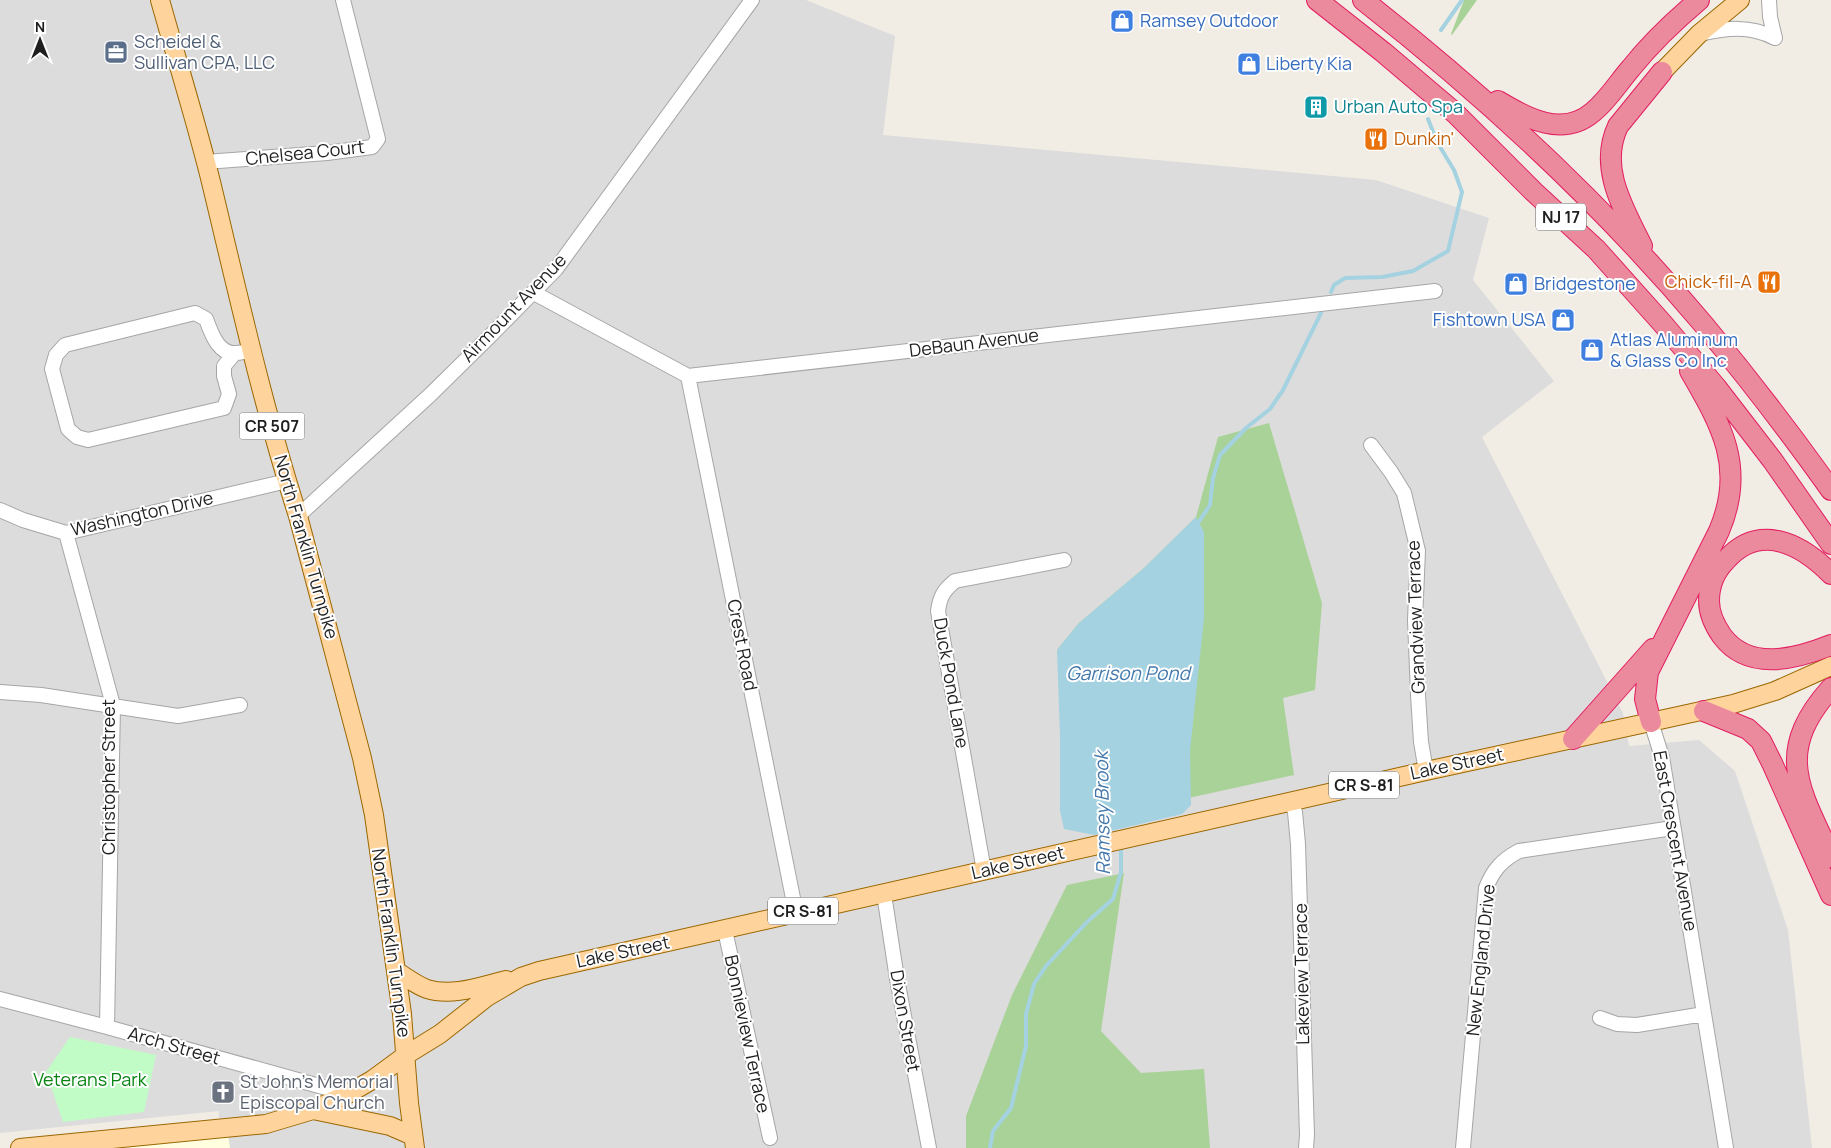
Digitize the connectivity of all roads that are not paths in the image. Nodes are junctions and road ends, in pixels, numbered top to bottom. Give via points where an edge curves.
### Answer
1 (160, 0) edge
2 (343, 0) edge
3 (752, 0) edge
4 (1316, 0) edge
5 (1363, 0) edge
6 (1698, 0) edge
7 (1740, 0) edge
8 (1769, 0) edge
9 (1699, 34) junction
10 (1447, 68) junction
11 (1662, 72) joint
12 (205, 162) junction
13 (1651, 266) junction
14 (1435, 291) dead end
15 (534, 293) junction
16 (1663, 324) junction
17 (252, 349) junction
18 (234, 354) junction
19 (688, 376) junction
20 (1371, 445) dead end
21 (287, 481) junction
22 (1831, 490) edge
23 (0, 510) edge
24 (298, 516) junction
25 (66, 533) junction
26 (1831, 544) edge
27 (1064, 560) dead end
28 (1831, 574) edge
29 (1667, 635) junction
30 (1828, 653) edge
31 (1831, 688) edge
32 (0, 692) edge
33 (113, 705) junction
34 (240, 705) dead end
35 (1704, 711) junction
36 (1651, 722) junction
37 (1573, 739) junction
38 (1426, 771) junction
39 (1291, 801) junction
40 (1673, 828) junction
41 (1831, 857) edge
42 (984, 871) junction
43 (884, 894) junction
44 (1831, 895) edge
45 (796, 913) junction
46 (724, 930) junction
47 (396, 970) junction
48 (521, 977) junction
49 (0, 999) edge
50 (1704, 1014) junction
51 (1600, 1018) dead end
52 (107, 1027) junction
53 (406, 1055) junction
54 (348, 1094) junction
55 (313, 1110) junction
56 (770, 1138) dead end
57 (414, 1142) edge
58 (20, 1148) edge
59 (929, 1148) edge
60 (1306, 1148) edge
61 (1462, 1148) edge
62 (1726, 1148) edge

1 - 12 main road, North Franklin Turnpike / CR 507
2 - 12 street, Chelsea Court via 378,139 372,147
3 - 15 street, Airmount Avenue via 556,268
4 - 16 highway, NJ 17 via 1455,113 1596,249
5 - 10 highway, NJ 17
6 - 10 highway via 1660,36 1593,113 1571,123 1554,125 1527,118
7 - 9 main road
8 - 9 street via 1775,38 1757,30 1738,28
9 - 11 main road
10 - 13 highway, NJ 17 via 1552,164
11 - 13 highway via 1622,119 1610,153 1614,184
12 - 17 main road, North Franklin Turnpike / CR 507
13 - 22 highway, NJ 17 via 1749,380
14 - 19 street, DeBaun Avenue
15 - 19 street
15 - 24 street, Airmount Avenue via 430,395
16 - 26 highway, NJ 17 via 1744,422
16 - 29 highway via 1716,417 1726,446 1731,483 1728,506 1719,531
17 - 18 street
17 - 21 main road, North Franklin Turnpike / CR 507
18 - 18 street via 221,348 206,318 195,313 65,345 56,355 52,368 68,429 77,437 88,440 224,408 229,394 224,366
19 - 45 street, Crest Road
20 - 38 street, Grandview Terrace via 1404,493 1418,551 1415,620 1419,714
21 - 24 main road, North Franklin Turnpike / CR 507
21 - 25 street, Washington Drive
23 - 25 street, Washington Drive
24 - 47 main road, North Franklin Turnpike / CR 507 via 362,758 374,816
25 - 33 street, Christopher Street
27 - 42 street, Duck Pond Lane via 955,581 940,600 938,611
28 - 30 highway via 1798,547 1778,541 1757,540 1747,543 1728,558 1715,574 1709,602 1713,622 1724,638 1740,652 1771,660
29 - 36 highway via 1647,679 1645,699
29 - 37 highway
30 - 35 main road via 1766,694
31 - 41 highway via 1803,728 1797,763 1800,787
32 - 33 street
33 - 34 street via 178,716
33 - 52 street, Christopher Street
35 - 36 main road
35 - 44 highway via 1748,729 1761,741
36 - 37 main road, Lake Street / CR S-81
36 - 40 street, East Crescent Avenue via 1662,757
37 - 38 main road, Lake Street / CR S-81
38 - 39 main road, Lake Street / CR S-81
39 - 42 main road, Lake Street / CR S-81
39 - 60 street, Lakeview Terrace via 1298,844
40 - 50 street, East Crescent Avenue
40 - 61 street, New England Drive via 1519,851 1507,857 1490,876 1486,888
42 - 43 main road, Lake Street / CR S-81
43 - 45 main road, Lake Street / CR S-81
43 - 59 street, Dixon Street
45 - 46 main road, Lake Street / CR S-81
46 - 48 main road, Lake Street / CR S-81
46 - 56 street, Bonnieview Terrace
47 - 48 main road via 413,982 439,991 473,988
47 - 53 main road, North Franklin Turnpike / CR 507
48 - 53 main road, Lake Street / CR S-81 via 487,997 440,1034
49 - 52 street, Arch Street
50 - 51 street via 1637,1025 1617,1024
50 - 62 street, East Crescent Avenue
52 - 54 street, Arch Street
53 - 54 main road, Lake Street
53 - 57 main road, North Franklin Turnpike / CR 507
54 - 55 main road, Lake Street
55 - 57 main road via 390,1126
55 - 58 main road, Lake Street via 266,1124

